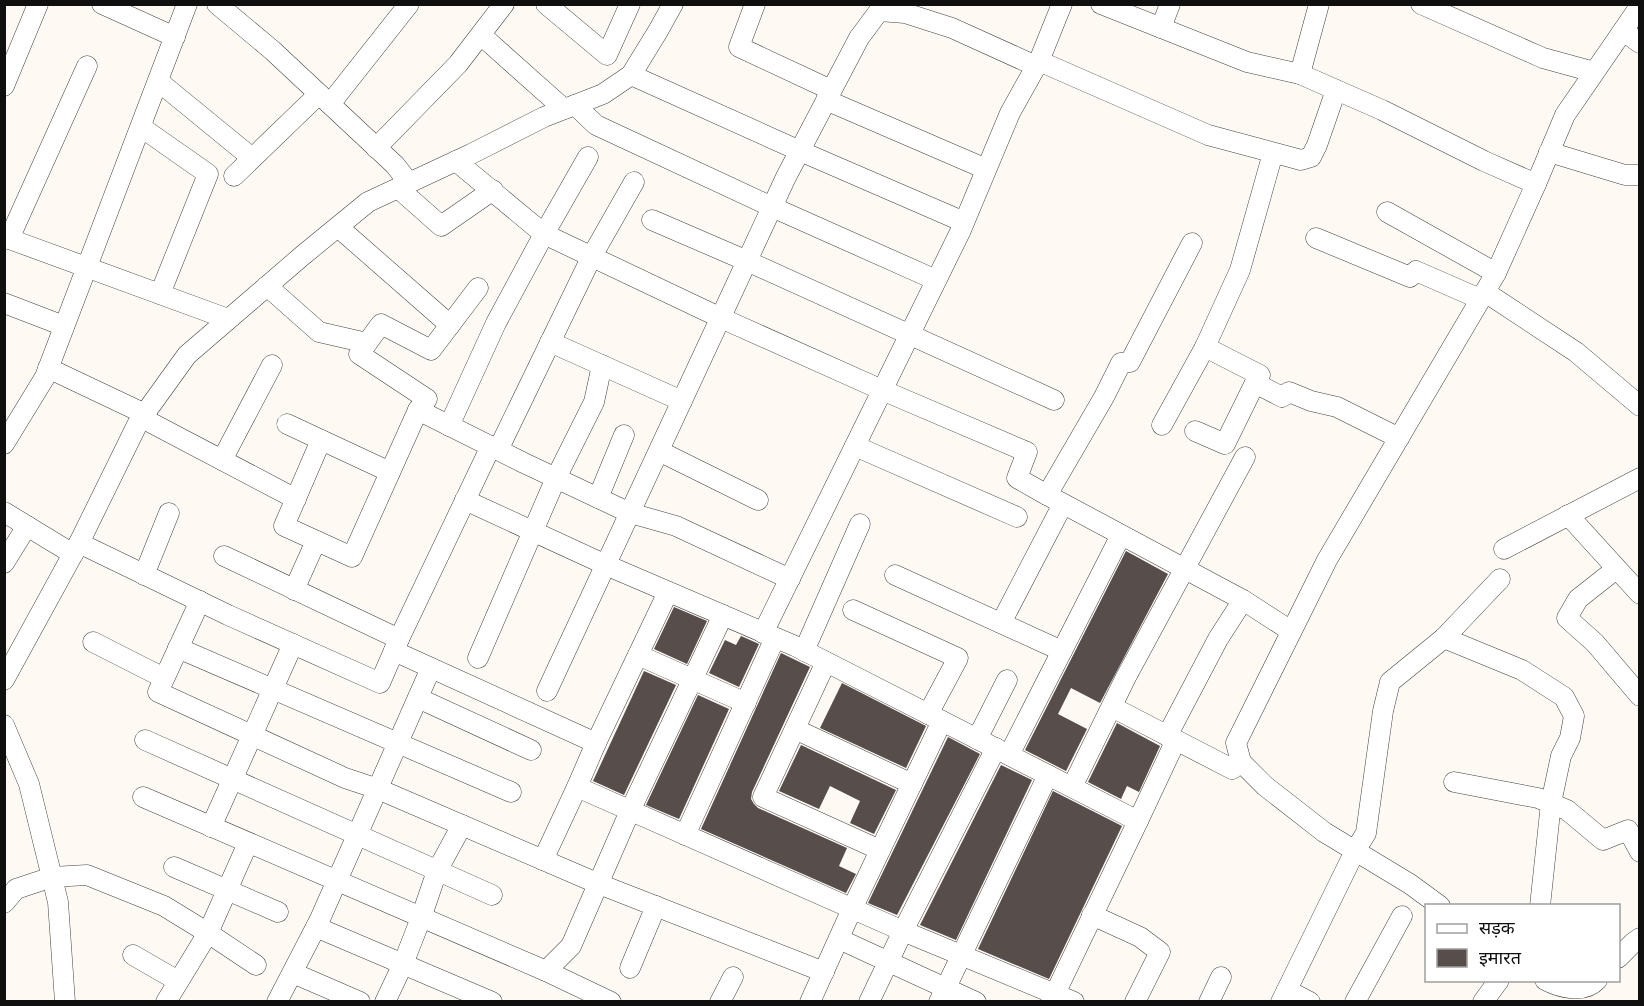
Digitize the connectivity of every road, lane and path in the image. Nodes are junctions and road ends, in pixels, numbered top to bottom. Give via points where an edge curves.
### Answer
1 (38, 4) edge
2 (102, 4) edge
3 (187, 4) edge
4 (217, 4) edge
5 (409, 4) edge
6 (504, 4) edge
7 (546, 4) edge
8 (630, 4) edge
9 (673, 4) edge
10 (755, 4) edge
11 (1062, 4) edge
12 (1101, 4) edge
13 (1170, 4) edge
14 (1319, 4) edge
15 (1421, 4) edge
16 (1640, 6) edge
17 (1161, 28) junction
18 (1623, 31) junction
19 (481, 35) junction
20 (175, 37) junction
21 (1640, 43) edge
22 (1037, 63) junction
23 (9, 65) edge
24 (87, 66) dead end
25 (1594, 72) junction
26 (1300, 74) junction
27 (630, 75) junction
28 (159, 81) junction
29 (4, 86) edge
30 (1336, 90) junction
31 (829, 95) junction
32 (325, 99) junction
33 (570, 107) junction
34 (141, 127) junction
35 (376, 148) junction
36 (800, 151) junction
37 (1549, 152) junction
38 (1273, 153) junction
39 (588, 157) dead end
40 (252, 158) junction
41 (456, 161) junction
42 (986, 169) junction
43 (1640, 175) edge
44 (234, 176) dead end
45 (634, 182) dead end
46 (1536, 184) junction
47 (403, 186) junction
48 (493, 190) junction
49 (772, 207) junction
50 (1387, 212) dead end
51 (652, 220) dead end
52 (964, 222) junction
53 (338, 227) junction
54 (543, 234) junction
55 (7, 238) edge
56 (1316, 238) dead end
57 (1192, 243) dead end
58 (592, 256) junction
59 (747, 261) junction
60 (87, 267) junction
61 (1496, 273) junction
62 (936, 280) junction
63 (267, 286) junction
64 (478, 288) dead end
65 (160, 294) junction
66 (1483, 296) junction
67 (4, 303) edge
68 (721, 318) junction
69 (228, 319) junction
70 (450, 325) junction
71 (64, 326) junction
72 (909, 335) junction
73 (550, 342) junction
74 (367, 343) junction
75 (1205, 347) junction
76 (272, 365) dead end
77 (602, 365) junction
78 (48, 368) junction
79 (1256, 383) junction
80 (882, 390) junction
81 (1054, 400) dead end
82 (682, 401) junction
83 (1640, 406) edge
84 (418, 410) junction
85 (144, 416) junction
86 (287, 424) dead end
87 (1162, 425) dead end
88 (449, 426) junction
89 (1195, 431) dead end
90 (624, 435) dead end
91 (1399, 438) junction
92 (321, 440) junction
93 (4, 444) edge
94 (855, 446) junction
95 (495, 448) junction
96 (659, 451) junction
97 (1245, 457) dead end
98 (222, 460) junction
99 (390, 472) junction
100 (556, 478) junction
101 (1640, 478) edge
102 (598, 498) junction
103 (296, 499) junction
104 (1055, 499) junction
105 (465, 500) junction
106 (758, 500) dead end
107 (4, 513) edge
108 (169, 513) dead end
109 (630, 513) junction
110 (1568, 515) junction
111 (1017, 517) dead end
112 (860, 524) dead end
113 (27, 526) junction
114 (534, 531) junction
115 (1121, 535) junction
116 (316, 541) junction
117 (76, 548) junction
118 (1504, 549) dead end
119 (224, 556) dead end
120 (4, 563) edge
121 (606, 565) junction
122 (1184, 569) junction
123 (1616, 569) junction
124 (144, 574) junction
125 (895, 575) dead end
126 (790, 579) junction
127 (1500, 579) dead end
128 (294, 590) junction
129 (668, 591) junction
130 (1640, 594) edge
131 (1243, 600) junction
132 (200, 601) junction
133 (853, 610) dead end
134 (723, 615) junction
135 (1001, 623) junction
136 (1291, 631) junction
137 (769, 635) junction
138 (1444, 638) junction
139 (93, 642) dead end
140 (293, 644) junction
141 (397, 645) junction
142 (178, 648) junction
143 (804, 651) junction
144 (1062, 651) junction
145 (638, 655) junction
146 (478, 658) dead end
147 (826, 662) junction
148 (431, 668) junction
149 (164, 678) junction
150 (693, 679) junction
151 (4, 680) edge
152 (1008, 680) dead end
153 (272, 690) junction
154 (547, 692) dead end
155 (1640, 696) edge
156 (418, 698) junction
157 (746, 703) junction
158 (1112, 707) junction
159 (935, 718) junction
160 (4, 724) edge
161 (795, 729) junction
162 (252, 735) junction
163 (1172, 738) junction
164 (977, 739) junction
165 (145, 740) dead end
166 (398, 743) junction
167 (596, 743) junction
168 (531, 750) dead end
169 (1002, 752) junction
170 (1241, 762) junction
171 (1048, 775) junction
172 (232, 779) junction
173 (1454, 782) dead end
174 (912, 784) junction
175 (577, 787) junction
176 (1072, 787) junction
177 (378, 789) junction
178 (511, 792) dead end
179 (143, 797) dead end
180 (1551, 803) junction
181 (630, 811) junction
182 (1138, 821) junction
183 (462, 825) junction
184 (211, 827) junction
185 (685, 835) junction
186 (357, 836) junction
187 (248, 843) junction
188 (880, 850) junction
189 (1355, 850) junction
190 (1640, 852) edge
191 (543, 860) junction
192 (174, 867) dead end
193 (437, 871) junction
194 (52, 877) junction
195 (337, 882) junction
196 (598, 884) junction
197 (227, 890) junction
198 (492, 895) dead end
199 (4, 903) edge
200 (1437, 904) edge
201 (1540, 904) edge
202 (656, 906) junction
203 (852, 909) junction
204 (278, 912) dead end
205 (1092, 915) junction
206 (1402, 916) dead end
207 (421, 918) junction
208 (316, 927) junction
209 (903, 931) junction
210 (208, 933) junction
211 (1640, 938) edge
212 (839, 939) junction
213 (133, 955) dead end
214 (961, 956) junction
215 (1620, 956) edge
216 (888, 962) junction
217 (403, 964) junction
218 (255, 965) dead end
219 (630, 968) dead end
220 (546, 971) junction
221 (824, 972) junction
222 (293, 973) junction
223 (733, 977) dead end
224 (1221, 977) dead end
225 (178, 981) junction
226 (1498, 982) edge
227 (1548, 982) edge
228 (1591, 990) edge
229 (580, 995) edge
230 (943, 995) edge
231 (333, 996) edge
232 (1284, 996) edge
233 (1052, 998) edge
234 (65, 1002) edge
235 (166, 1002) edge
236 (277, 1002) edge
237 (360, 1002) edge
238 (385, 1002) edge
239 (492, 1002) edge
240 (611, 1002) edge
241 (720, 1002) edge
242 (810, 1002) edge
243 (869, 1002) edge
244 (976, 1002) edge
245 (1074, 1002) edge
246 (1135, 1002) edge
247 (1209, 1002) edge
248 (1310, 1002) edge
249 (1355, 1002) edge
250 (1483, 1002) edge

1 - 23 street
2 - 20 street
3 - 20 street
4 - 32 street
5 - 32 street
6 - 19 street
7 - 8 street via 607,55
9 - 27 street
10 - 31 street via 739,47
11 - 22 street
12 - 17 street
13 - 17 street
14 - 26 street
15 - 25 street via 1543,58
16 - 18 street
17 - 26 street via 1246,62
18 - 21 street
18 - 25 street
19 - 33 street
19 - 35 street
20 - 28 street
22 - 31 street via 952,28 905,13 879,11 859,38
22 - 38 street via 1208,135
22 - 42 street
23 - 29 street
24 - 55 street
25 - 37 street via 1564,115
26 - 30 street
27 - 33 street via 603,94
27 - 36 street
28 - 34 street
28 - 40 street
30 - 38 street via 1311,157 1301,160
30 - 46 street
31 - 36 street
31 - 42 street
32 - 35 street
32 - 40 street
33 - 41 street
33 - 49 street via 596,125
34 - 60 street
34 - 65 street via 208,174
35 - 47 street via 395,165
36 - 49 street
36 - 52 street
37 - 43 street via 1625,175
37 - 46 street
38 - 75 street via 1240,270
39 - 54 street
40 - 44 street
41 - 47 street
41 - 48 street
42 - 52 street
45 - 58 street
46 - 61 street
47 - 48 street via 441,226
47 - 53 street via 368,202
48 - 54 street
49 - 59 street
49 - 62 street
50 - 61 street
51 - 59 street
52 - 62 street
53 - 63 street
53 - 70 street
54 - 58 street
54 - 88 street via 496,323
55 - 60 street
56 - 66 street via 1410,278 1416,271
57 - 104 street via 1130,362 1121,363
58 - 68 street
58 - 73 street
59 - 68 street
59 - 72 street
60 - 65 street
60 - 71 street
61 - 66 street
62 - 72 street
63 - 69 street
63 - 74 street via 319,333
64 - 70 street
65 - 69 street
66 - 83 street via 1576,352
66 - 91 street
67 - 71 street
68 - 80 street
68 - 82 street
69 - 85 street via 187,355
70 - 74 street via 431,350 381,324
71 - 78 street
72 - 80 street
72 - 81 street
73 - 77 street
73 - 95 street
74 - 84 street via 359,354 427,399
75 - 79 street via 1260,375
75 - 87 street
76 - 98 street
77 - 82 street
77 - 100 street via 594,402
78 - 85 street
78 - 93 street
79 - 89 street via 1225,444
79 - 91 street via 1282,398 1289,392 1337,407
80 - 94 street
80 - 104 street via 1027,452 1017,478
82 - 96 street
84 - 88 street
84 - 99 street
85 - 98 street
85 - 117 street
86 - 92 street
88 - 95 street
90 - 102 street
91 - 136 street via 1327,560
92 - 99 street
92 - 103 street
94 - 111 street
94 - 126 street
95 - 100 street
95 - 105 street
96 - 106 street
96 - 109 street
97 - 122 street
98 - 103 street
99 - 116 street via 352,557
100 - 102 street
100 - 114 street
101 - 110 street
102 - 109 street
103 - 116 street via 284,526
104 - 115 street
104 - 135 street
105 - 114 street
105 - 141 street
107 - 113 street
108 - 124 street
109 - 121 street
109 - 126 street via 676,526
110 - 118 street
110 - 123 street
112 - 143 street
113 - 117 street
113 - 120 street
114 - 121 street
114 - 146 street
115 - 122 street
115 - 144 street
116 - 128 street
117 - 124 street
117 - 151 street
119 - 128 street
121 - 129 street
121 - 154 street
122 - 131 street
122 - 158 street
123 - 130 street
123 - 155 street via 1578,599 1567,618
124 - 132 street
125 - 135 street
126 - 137 street
127 - 138 street
128 - 141 street
129 - 134 street
129 - 145 street
131 - 136 street
131 - 163 street via 1218,639
132 - 140 street
132 - 142 street
133 - 159 street via 958,658
134 - 137 street
134 - 150 street
135 - 144 street
136 - 170 street via 1236,743
137 - 143 street
137 - 157 street
138 - 180 street via 1522,670 1564,698 1574,716
138 - 189 street via 1390,682 1365,833
139 - 149 street
140 - 141 street via 380,683
140 - 153 street
141 - 148 street
142 - 149 street
142 - 153 street
143 - 147 street
144 - 169 street
145 - 150 street
145 - 167 street
147 - 159 street
147 - 161 street
148 - 156 street
148 - 167 street
149 - 162 street via 158,692
150 - 157 street
150 - 181 street
152 - 164 street
153 - 162 street
153 - 166 street
156 - 166 street
156 - 168 street
157 - 185 street
158 - 163 street
158 - 176 street
159 - 164 street
159 - 174 street
160 - 194 street via 29,784
161 - 174 street
161 - 188 street via 763,797
162 - 172 street
162 - 177 street
163 - 170 street via 1232,769
163 - 182 street
164 - 169 street
165 - 172 street
166 - 177 street
166 - 178 street
167 - 175 street
169 - 171 street
169 - 209 street
170 - 189 street via 1324,832
171 - 176 street
171 - 214 street
172 - 184 street
172 - 186 street
173 - 180 street
174 - 188 street
175 - 181 street
175 - 191 street
176 - 182 street
177 - 183 street
177 - 186 street
179 - 184 street
180 - 190 street via 1603,840 1628,830
180 - 201 street
181 - 185 street
181 - 196 street
182 - 205 street
183 - 191 street
183 - 193 street
184 - 187 street
185 - 203 street
186 - 193 street
186 - 195 street
187 - 195 street
187 - 197 street
188 - 203 street
189 - 200 street
189 - 232 street
191 - 196 street
192 - 197 street
193 - 198 street
193 - 207 street
194 - 199 street via 16,889
194 - 210 street via 87,875 164,906
194 - 234 street via 58,902
195 - 207 street
195 - 208 street
196 - 202 street
196 - 220 street via 571,946
197 - 204 street
197 - 210 street
202 - 219 street
202 - 221 street
203 - 209 street
203 - 212 street
205 - 233 street
205 - 246 street via 1140,937 1160,952
206 - 249 street
207 - 217 street
207 - 220 street
208 - 217 street
208 - 222 street
209 - 214 street
209 - 216 street
210 - 218 street
210 - 225 street
211 - 215 street
212 - 216 street
212 - 221 street
213 - 225 street
214 - 230 street
214 - 233 street
216 - 230 street
216 - 243 street
217 - 238 street
217 - 239 street
220 - 229 street
221 - 242 street
222 - 231 street
222 - 236 street
223 - 241 street
224 - 247 street
225 - 235 street
226 - 250 street
227 - 228 street
229 - 240 street
230 - 244 street
231 - 237 street
232 - 248 street
233 - 245 street

